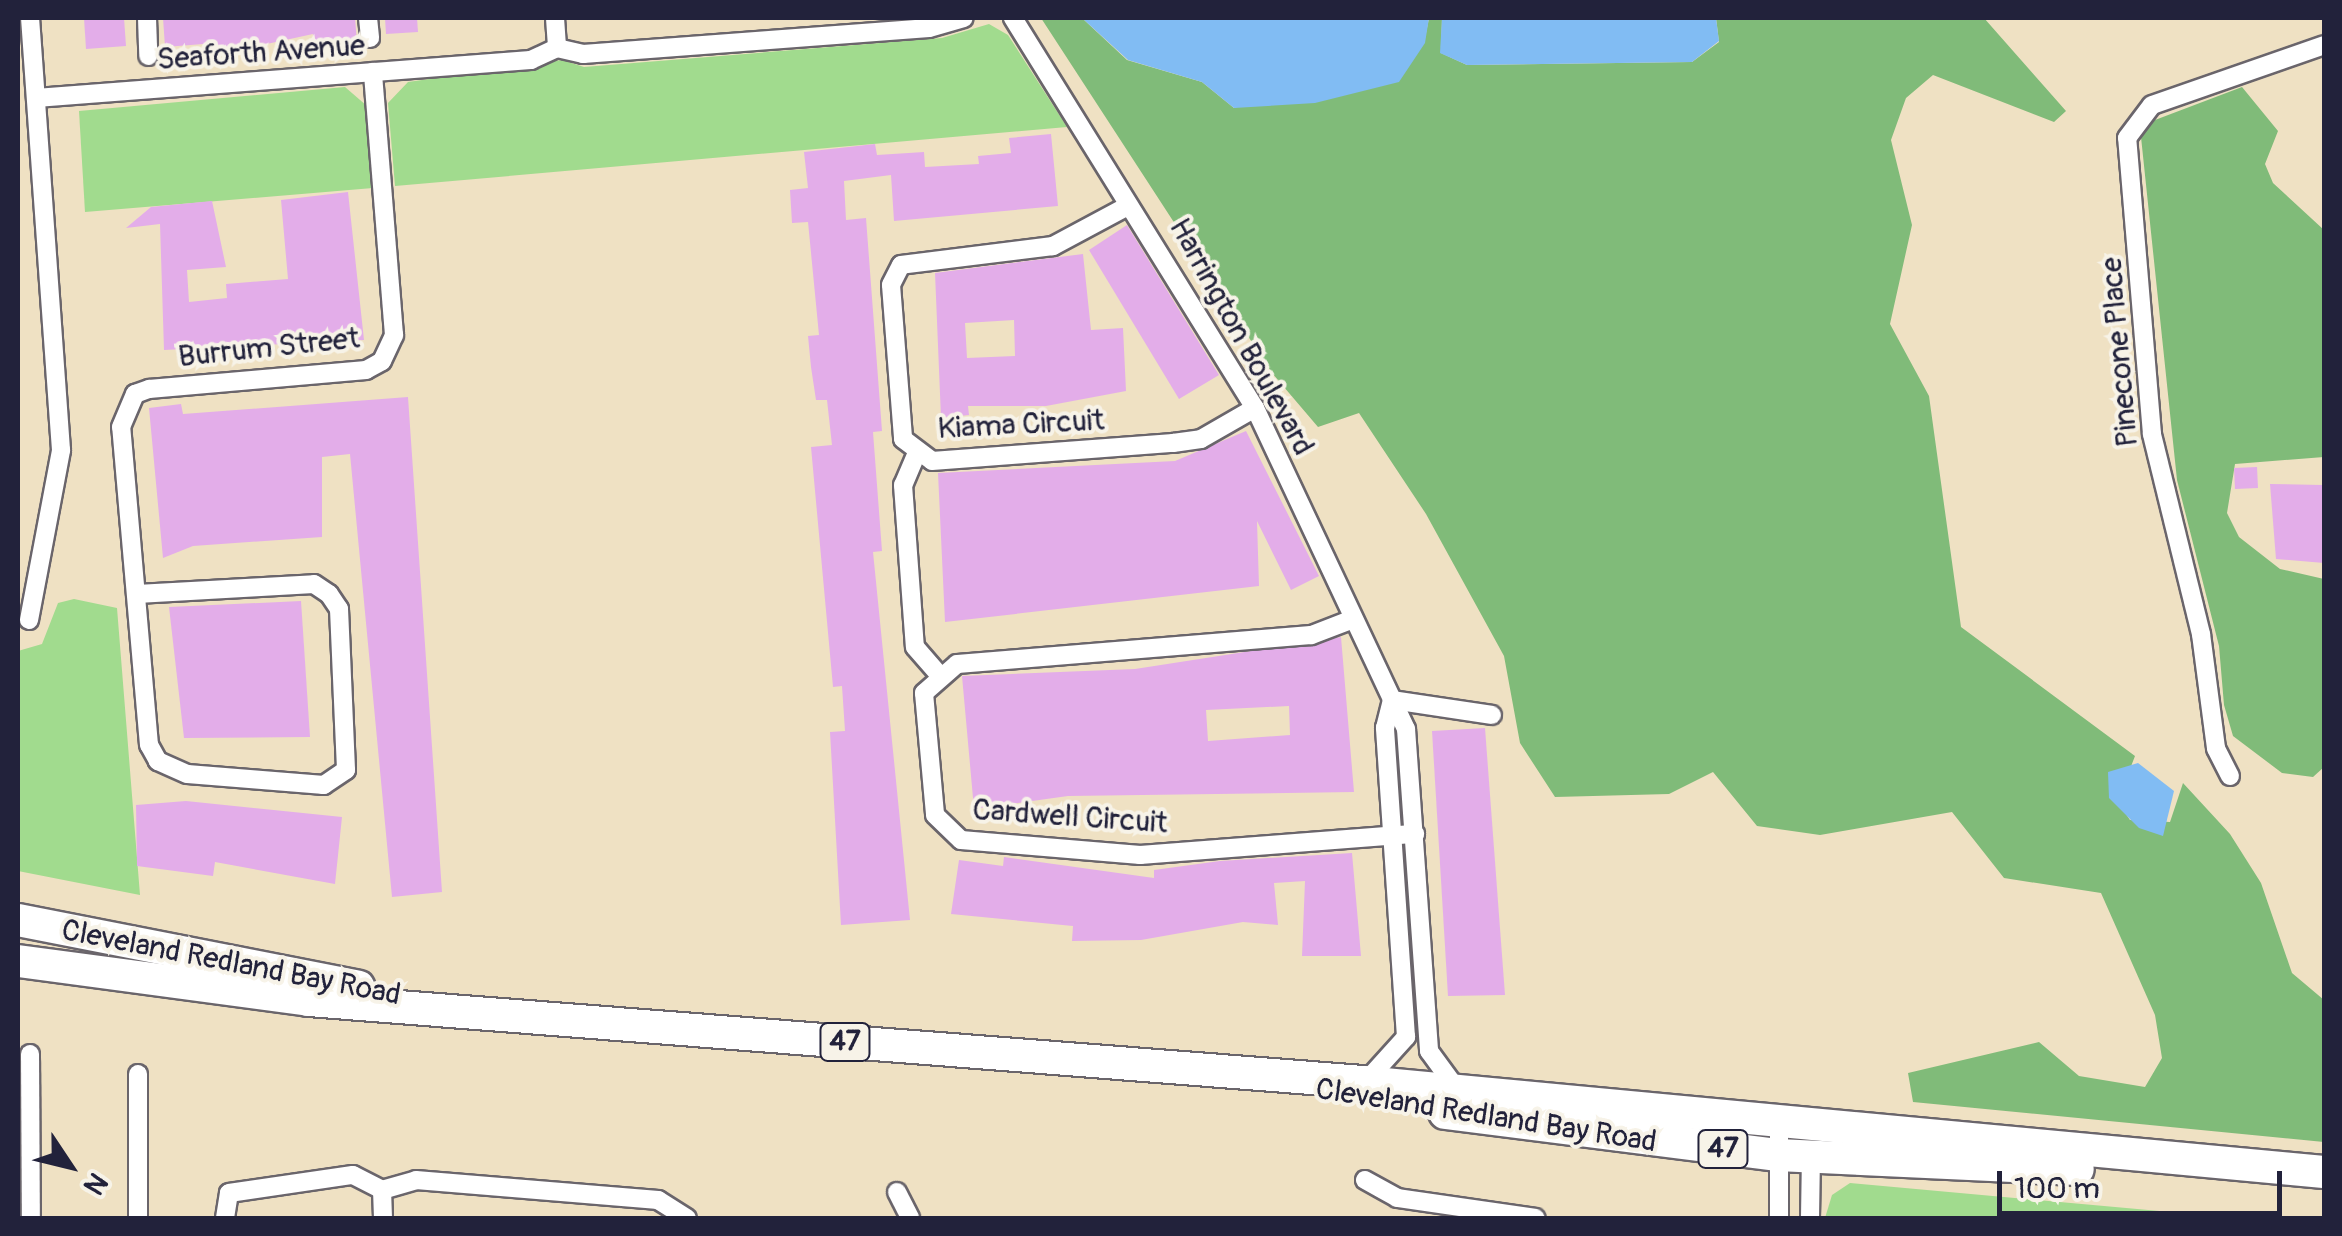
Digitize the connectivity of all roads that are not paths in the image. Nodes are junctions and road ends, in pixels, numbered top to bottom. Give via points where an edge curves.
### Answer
1 (30, 18) edge
2 (146, 18) edge
3 (368, 18) edge
4 (555, 18) edge
5 (964, 18) edge
6 (1013, 18) edge
7 (370, 38) dead end
8 (2324, 45) edge
9 (558, 48) junction
10 (148, 56) dead end
11 (372, 72) junction
12 (36, 98) junction
13 (1124, 208) junction
14 (1255, 408) junction
15 (916, 456) junction
16 (137, 594) junction
17 (29, 620) dead end
18 (1348, 621) junction
19 (938, 673) junction
20 (1392, 700) junction
21 (1492, 715) dead end
22 (2230, 776) dead end
23 (1414, 834) junction
24 (1392, 836) junction
25 (18, 920) edge
26 (18, 960) edge
27 (446, 1007) junction
28 (30, 1054) dead end
29 (138, 1074) dead end
30 (1245, 1074) junction
31 (1363, 1082) junction
32 (1461, 1093) junction
33 (1779, 1138) junction
34 (1812, 1141) junction
35 (2324, 1172) edge
36 (1365, 1180) dead end
37 (382, 1190) junction
38 (898, 1192) dead end
39 (30, 1218) edge
40 (138, 1218) edge
41 (225, 1218) edge
42 (383, 1218) edge
43 (687, 1218) edge
44 (910, 1218) edge
45 (1536, 1218) edge
46 (1779, 1218) edge
47 (1810, 1218) edge

1 - 12 street
2 - 10 street
3 - 7 street
4 - 9 street
5 - 9 street, Seaforth Avenue via 768,41
6 - 13 street, Harrington Boulevard
8 - 22 street, Pinecone Place via 2152,105 2127,138 2152,434 2201,634 2216,748
9 - 11 street, Seaforth Avenue via 530,60
11 - 12 street, Seaforth Avenue
11 - 16 street, Burrum Street via 390,349 366,370 135,394 121,427
12 - 17 street via 61,450
13 - 14 street, Harrington Boulevard via 1154,234
13 - 15 street, Kiama Circuit via 1053,246 901,265 891,285 904,440
14 - 15 street, Kiama Circuit via 1174,443
14 - 18 street, Harrington Boulevard via 1343,591
15 - 19 street via 903,484 915,647
16 - 16 street, Burrum Street via 149,745 158,761 187,774 324,785 346,770 340,609 330,594 314,584
18 - 19 street via 1311,635 956,664
18 - 20 street, Harrington Boulevard
19 - 24 street, Cardwell Circuit via 924,693 934,815 961,840 1140,854
20 - 21 street
20 - 23 street, Harrington Boulevard via 1406,728
20 - 24 street via 1384,728
23 - 24 street, Cardwell Circuit
23 - 32 street, Harrington Boulevard via 1428,1051
24 - 31 street via 1406,1037 1394,1060
25 - 27 highway, Cleveland Redland Bay Road / 47
26 - 27 highway, Cleveland Redland Bay Road / 47 via 310,1000
27 - 30 highway, Cleveland Redland Bay Road / 47
28 - 39 street
29 - 40 street
30 - 31 highway, Cleveland Redland Bay Road / 47
30 - 33 highway, Cleveland Redland Bay Road / 47 via 1610,1138
31 - 32 highway, Cleveland Redland Bay Road / 47
32 - 33 highway, Cleveland Redland Bay Road / 47
33 - 34 highway, Cleveland Redland Bay Road / 47
33 - 46 street
34 - 35 highway, Cleveland Redland Bay Road / 47 via 2004,1172 2207,1165
34 - 47 street
36 - 45 street via 1397,1198
37 - 41 street via 353,1175 229,1193
37 - 42 street
37 - 43 street via 416,1180 658,1200
38 - 44 street

